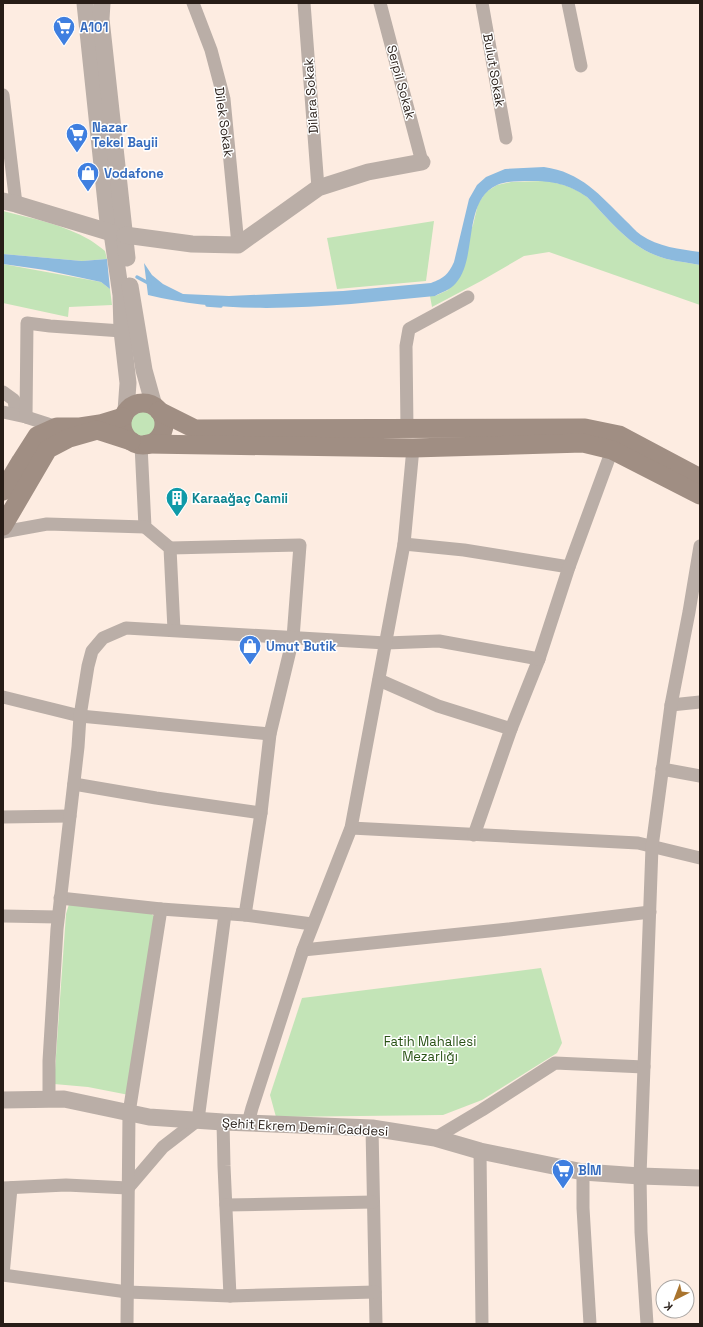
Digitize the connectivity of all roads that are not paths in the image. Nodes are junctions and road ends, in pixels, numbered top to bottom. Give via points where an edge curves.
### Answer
1 (85, 3) edge
2 (102, 3) edge
3 (193, 3) edge
4 (304, 3) edge
5 (380, 3) edge
6 (482, 3) edge
7 (568, 3) edge
8 (581, 66) dead end
9 (3, 95) edge
10 (506, 138) dead end
11 (422, 162) joint
12 (318, 188) junction
13 (10, 202) edge
14 (119, 234) junction
15 (238, 245) junction
16 (126, 295) junction
17 (468, 297) dead end
18 (122, 331) junction
19 (3, 392) edge
20 (157, 408) junction
21 (3, 412) edge
22 (124, 414) junction
23 (21, 416) junction
24 (57, 427) junction
25 (407, 429) junction
26 (140, 443) junction
27 (413, 448) junction
28 (612, 450) junction
29 (700, 478) edge
30 (3, 492) edge
31 (700, 495) edge
32 (3, 526) edge
33 (145, 527) junction
34 (3, 532) edge
35 (404, 544) junction
36 (700, 546) edge
37 (170, 548) junction
38 (569, 567) junction
39 (694, 611) edge
40 (174, 630) junction
41 (293, 638) junction
42 (386, 643) junction
43 (539, 659) junction
44 (379, 680) junction
45 (3, 697) edge
46 (700, 702) edge
47 (671, 705) junction
48 (80, 716) junction
49 (511, 729) junction
50 (270, 734) junction
51 (662, 769) junction
52 (700, 776) edge
53 (74, 784) junction
54 (261, 813) junction
55 (70, 816) junction
56 (3, 817) edge
57 (351, 828) junction
58 (474, 835) junction
59 (652, 847) junction
60 (700, 858) edge
61 (60, 898) junction
62 (161, 909) junction
63 (650, 912) junction
64 (225, 914) junction
65 (245, 915) junction
66 (3, 916) edge
67 (58, 917) junction
68 (310, 930) junction
69 (321, 948) junction
70 (303, 950) junction
71 (644, 1067) junction
72 (49, 1099) junction
73 (3, 1100) edge
74 (129, 1113) junction
75 (198, 1120) junction
76 (223, 1122) junction
77 (248, 1123) junction
78 (372, 1128) junction
79 (436, 1138) junction
80 (480, 1151) junction
81 (583, 1172) junction
82 (640, 1176) junction
83 (700, 1178) edge
84 (7, 1188) edge
85 (128, 1188) junction
86 (373, 1202) junction
87 (226, 1204) junction
88 (3, 1275) edge
89 (127, 1292) junction
90 (375, 1292) junction
91 (230, 1296) junction
92 (127, 1324) edge
93 (376, 1324) edge
94 (482, 1324) edge
95 (590, 1324) edge
96 (647, 1324) edge

1 - 14 street via 108,222
2 - 14 street via 101,19
3 - 15 street, Dilek Sokak via 211,50 224,99
4 - 12 street, Dilara Sokak
5 - 11 street, Serpil Sokak
6 - 10 street, Bulut Sokak
7 - 8 street
9 - 13 street
11 - 12 street via 368,172
12 - 15 street
13 - 14 street
14 - 15 street via 192,244
14 - 16 street
16 - 18 street
16 - 20 street via 144,370
17 - 25 street via 409,329 406,346
18 - 22 street via 128,383
18 - 23 street via 27,323
19 - 23 street via 14,400
20 - 22 main road via 148,403 136,404
20 - 25 main road via 195,429
20 - 26 main road via 163,417 163,431 154,442
21 - 23 street
22 - 24 main road via 100,424
22 - 26 main road via 122,424 126,436
23 - 24 street
24 - 30 main road via 37,436
25 - 29 main road via 584,428 619,435
26 - 27 main road
26 - 32 main road via 97,430 69,438 48,449
26 - 33 street
27 - 28 main road via 583,444
27 - 35 street
28 - 31 main road
28 - 38 street
33 - 34 street via 47,524
33 - 37 street
35 - 38 street via 464,550
35 - 42 street
36 - 39 street
37 - 40 street
37 - 41 street via 300,545
38 - 43 street
39 - 47 street
40 - 41 street
40 - 48 street via 126,628 103,638 92,651
41 - 42 street
41 - 50 street
42 - 43 street via 439,641
42 - 44 street
43 - 49 street
44 - 49 street via 438,706
44 - 57 street
45 - 48 street
46 - 47 street
47 - 51 street
48 - 50 street
48 - 53 street
49 - 58 street
50 - 54 street
51 - 52 street
51 - 59 street
53 - 54 street
53 - 55 street
54 - 65 street
55 - 56 street
55 - 61 street
57 - 58 street
57 - 68 street
58 - 59 street via 638,843
59 - 60 street
59 - 63 street
61 - 62 street
61 - 67 street
62 - 64 street
62 - 74 street
63 - 69 street
63 - 71 street
64 - 65 street
64 - 75 street
65 - 68 street
66 - 67 street
67 - 72 street
68 - 69 street
68 - 70 street
69 - 70 street
70 - 77 street
71 - 79 street via 555,1063
71 - 82 street
72 - 73 street, Şehit Ekrem Demir Caddesi
72 - 74 street, Şehit Ekrem Demir Caddesi via 64,1099
74 - 75 street, Şehit Ekrem Demir Caddesi
74 - 85 street
75 - 76 street, Şehit Ekrem Demir Caddesi
75 - 85 street via 163,1147
76 - 77 street, Şehit Ekrem Demir Caddesi
76 - 87 street
77 - 78 street, Şehit Ekrem Demir Caddesi
78 - 79 street, Şehit Ekrem Demir Caddesi
78 - 86 street
79 - 80 street, Şehit Ekrem Demir Caddesi
80 - 81 street, Şehit Ekrem Demir Caddesi
80 - 94 street
81 - 82 street, Şehit Ekrem Demir Caddesi
81 - 95 street
82 - 83 street, Şehit Ekrem Demir Caddesi
82 - 96 street
84 - 85 street via 66,1185
84 - 88 street
85 - 89 street
86 - 87 street
86 - 90 street
87 - 91 street
88 - 89 street
89 - 91 street
89 - 92 street
90 - 91 street
90 - 93 street

